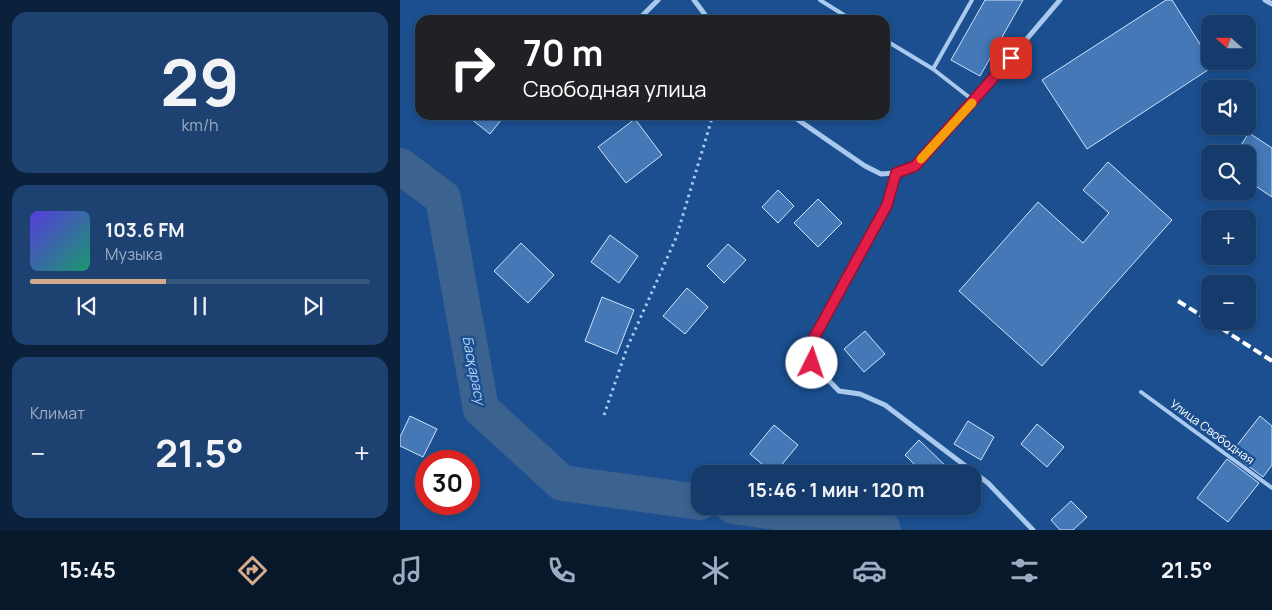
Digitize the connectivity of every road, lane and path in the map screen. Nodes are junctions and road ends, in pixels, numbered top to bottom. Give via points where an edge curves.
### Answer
1 (658, 0) edge
2 (694, 0) edge
3 (820, 0) edge
4 (972, 0) edge
5 (1060, 0) edge
6 (1265, 0) edge
7 (1272, 4) edge
8 (643, 15) edge
9 (705, 15) edge
10 (844, 15) edge
11 (890, 43) edge
12 (933, 69) junction
13 (974, 101) junction
14 (711, 120) edge
15 (798, 120) edge
16 (896, 173) junction
17 (1141, 392) dead end
18 (604, 415) dead end
19 (1272, 488) edge
20 (1033, 530) edge

1 - 8 street
2 - 9 street
3 - 10 lane
4 - 12 lane
5 - 13 street
6 - 7 street
11 - 12 lane
12 - 13 lane
13 - 16 street via 915,166
14 - 18 path via 676,238 627,348
15 - 16 street via 864,166 881,174
16 - 20 street via 887,205 809,347 812,363 839,391 860,394 885,405 988,483
17 - 19 lane, Улица Свободная

